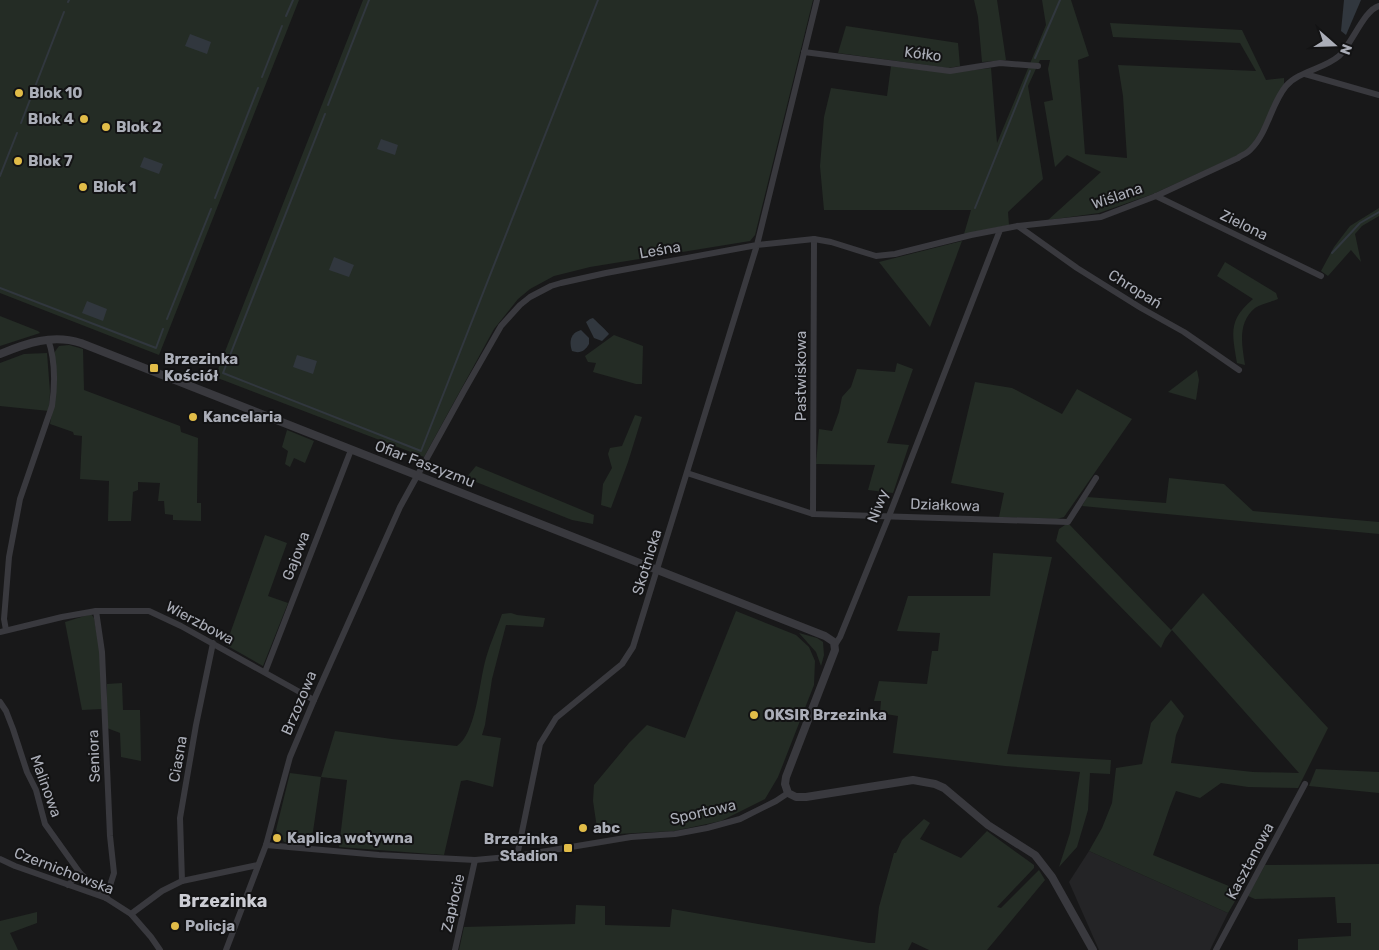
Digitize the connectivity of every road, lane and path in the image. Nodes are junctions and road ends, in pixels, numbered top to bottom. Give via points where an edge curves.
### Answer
1 (817, 0) edge
2 (1379, 6) edge
3 (804, 52) junction
4 (1038, 66) dead end
5 (1305, 74) junction
6 (1379, 94) edge
7 (1156, 196) junction
8 (1018, 226) junction
9 (1000, 230) junction
10 (814, 239) junction
11 (757, 245) junction
12 (1321, 276) dead end
13 (48, 339) junction
14 (0, 354) edge
15 (1239, 370) dead end
16 (351, 450) junction
17 (687, 473) junction
18 (418, 475) junction
19 (1096, 478) dead end
20 (813, 514) junction
21 (889, 516) junction
22 (658, 569) junction
23 (96, 611) junction
24 (3, 631) edge
25 (213, 643) junction
26 (835, 644) junction
27 (265, 672) junction
28 (314, 700) junction
29 (0, 702) edge
30 (1305, 784) dead end
31 (788, 793) junction
32 (266, 845) junction
33 (518, 856) junction
34 (0, 860) edge
35 (475, 860) junction
36 (258, 865) junction
37 (80, 873) junction
38 (182, 881) junction
39 (68, 885) junction
40 (106, 898) junction
41 (131, 914) junction
42 (160, 950) edge
43 (226, 950) edge
44 (456, 950) edge
45 (1093, 950) edge
46 (1216, 950) edge

1 - 3 street
2 - 5 street, Wiślana via 1368,13 1349,45 1338,56
3 - 4 street, Kółko via 950,71 1000,63
3 - 11 street
5 - 6 street
5 - 7 street, Wiślana via 1287,85 1251,150
7 - 8 street, Wiślana via 1101,217
7 - 12 street, Zielona
8 - 9 street, Wiślana
8 - 15 street, Chropań via 1077,268 1184,332
9 - 10 street, Wiślana via 876,256
9 - 21 street, Niwy
10 - 11 street, Wiślana
10 - 20 street, Pastwiskowa
11 - 17 street, Skotnicka
11 - 18 street, Leśna via 580,278 550,286 530,297 502,326
13 - 14 street, Ofiar Faszyzmu
13 - 16 street, Ofiar Faszyzmu via 82,343
13 - 24 street via 52,354 52,406 20,499 9,557
16 - 18 street, Ofiar Faszyzmu
16 - 27 street, Gajowa
17 - 20 street, Działkowa
17 - 22 street, Skotnicka
18 - 22 street, Ofiar Faszyzmu
18 - 28 street, Brzozowa via 400,507
19 - 21 street, Działkowa via 1068,522
20 - 21 street, Działkowa
21 - 26 street, Niwy
22 - 26 street, Ofiar Faszyzmu via 825,636
22 - 33 street, Skotnicka via 633,647 622,664 556,718 540,744
23 - 24 street, Wierzbowa
23 - 25 street, Wierzbowa via 149,611
23 - 40 street, Seniora via 102,652 114,873
25 - 27 street, Wierzbowa
25 - 38 street, Ciasna via 180,818
26 - 31 street, Niwy via 786,777
27 - 28 street, Wierzbowa
28 - 32 street, Brzozowa via 290,757
29 - 37 street, Malinowa via 36,790 45,824
30 - 46 street, Kasztanowa
31 - 33 street, Sportowa via 740,819 708,828
31 - 45 street via 796,797 806,796 913,780 944,788 988,825 1035,855 1052,877
32 - 35 street, Sportowa
32 - 36 street, Brzozowa
33 - 35 street, Sportowa
34 - 39 street, Czernichowska
35 - 44 street, Zapłocie
36 - 38 street
36 - 43 street, Brzozowa
37 - 39 street
37 - 40 street, Malinowa
38 - 41 street
39 - 40 street, Czernichowska
40 - 41 street, Czernichowska
41 - 42 street, Czernichowska

